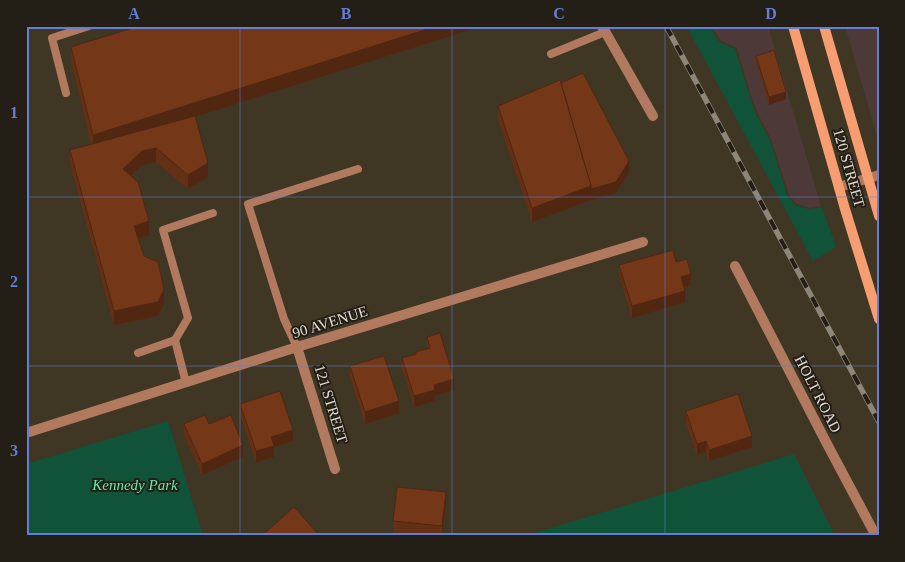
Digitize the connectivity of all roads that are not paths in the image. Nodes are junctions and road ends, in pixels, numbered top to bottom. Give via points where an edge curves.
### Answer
1 (89, 26) edge
2 (793, 26) edge
3 (824, 26) edge
4 (604, 29) edge
5 (551, 54) dead end
6 (66, 93) dead end
7 (653, 116) dead end
8 (358, 169) dead end
9 (879, 175) edge
10 (868, 178) junction
11 (839, 187) junction
12 (213, 213) dead end
13 (879, 216) edge
14 (643, 242) dead end
15 (735, 266) dead end
16 (879, 318) edge
17 (175, 340) junction
18 (297, 348) junction
19 (138, 353) dead end
20 (186, 383) junction
21 (26, 433) edge
22 (335, 469) dead end
23 (876, 536) edge

1 - 6 lane via 52,38
2 - 11 main road, 120 STREET
3 - 10 main road, 120 STREET
4 - 5 lane
4 - 7 street
8 - 18 lane via 248,204 284,319
9 - 10 street
10 - 11 street
10 - 13 main road, 120 STREET
11 - 16 main road, 120 STREET
12 - 17 lane via 163,230 188,318
14 - 18 street, 90 AVENUE
15 - 23 street, HOLT ROAD
17 - 19 lane
17 - 20 lane
18 - 20 street, 90 AVENUE
18 - 22 street, 121 STREET
20 - 21 street, 90 AVENUE

